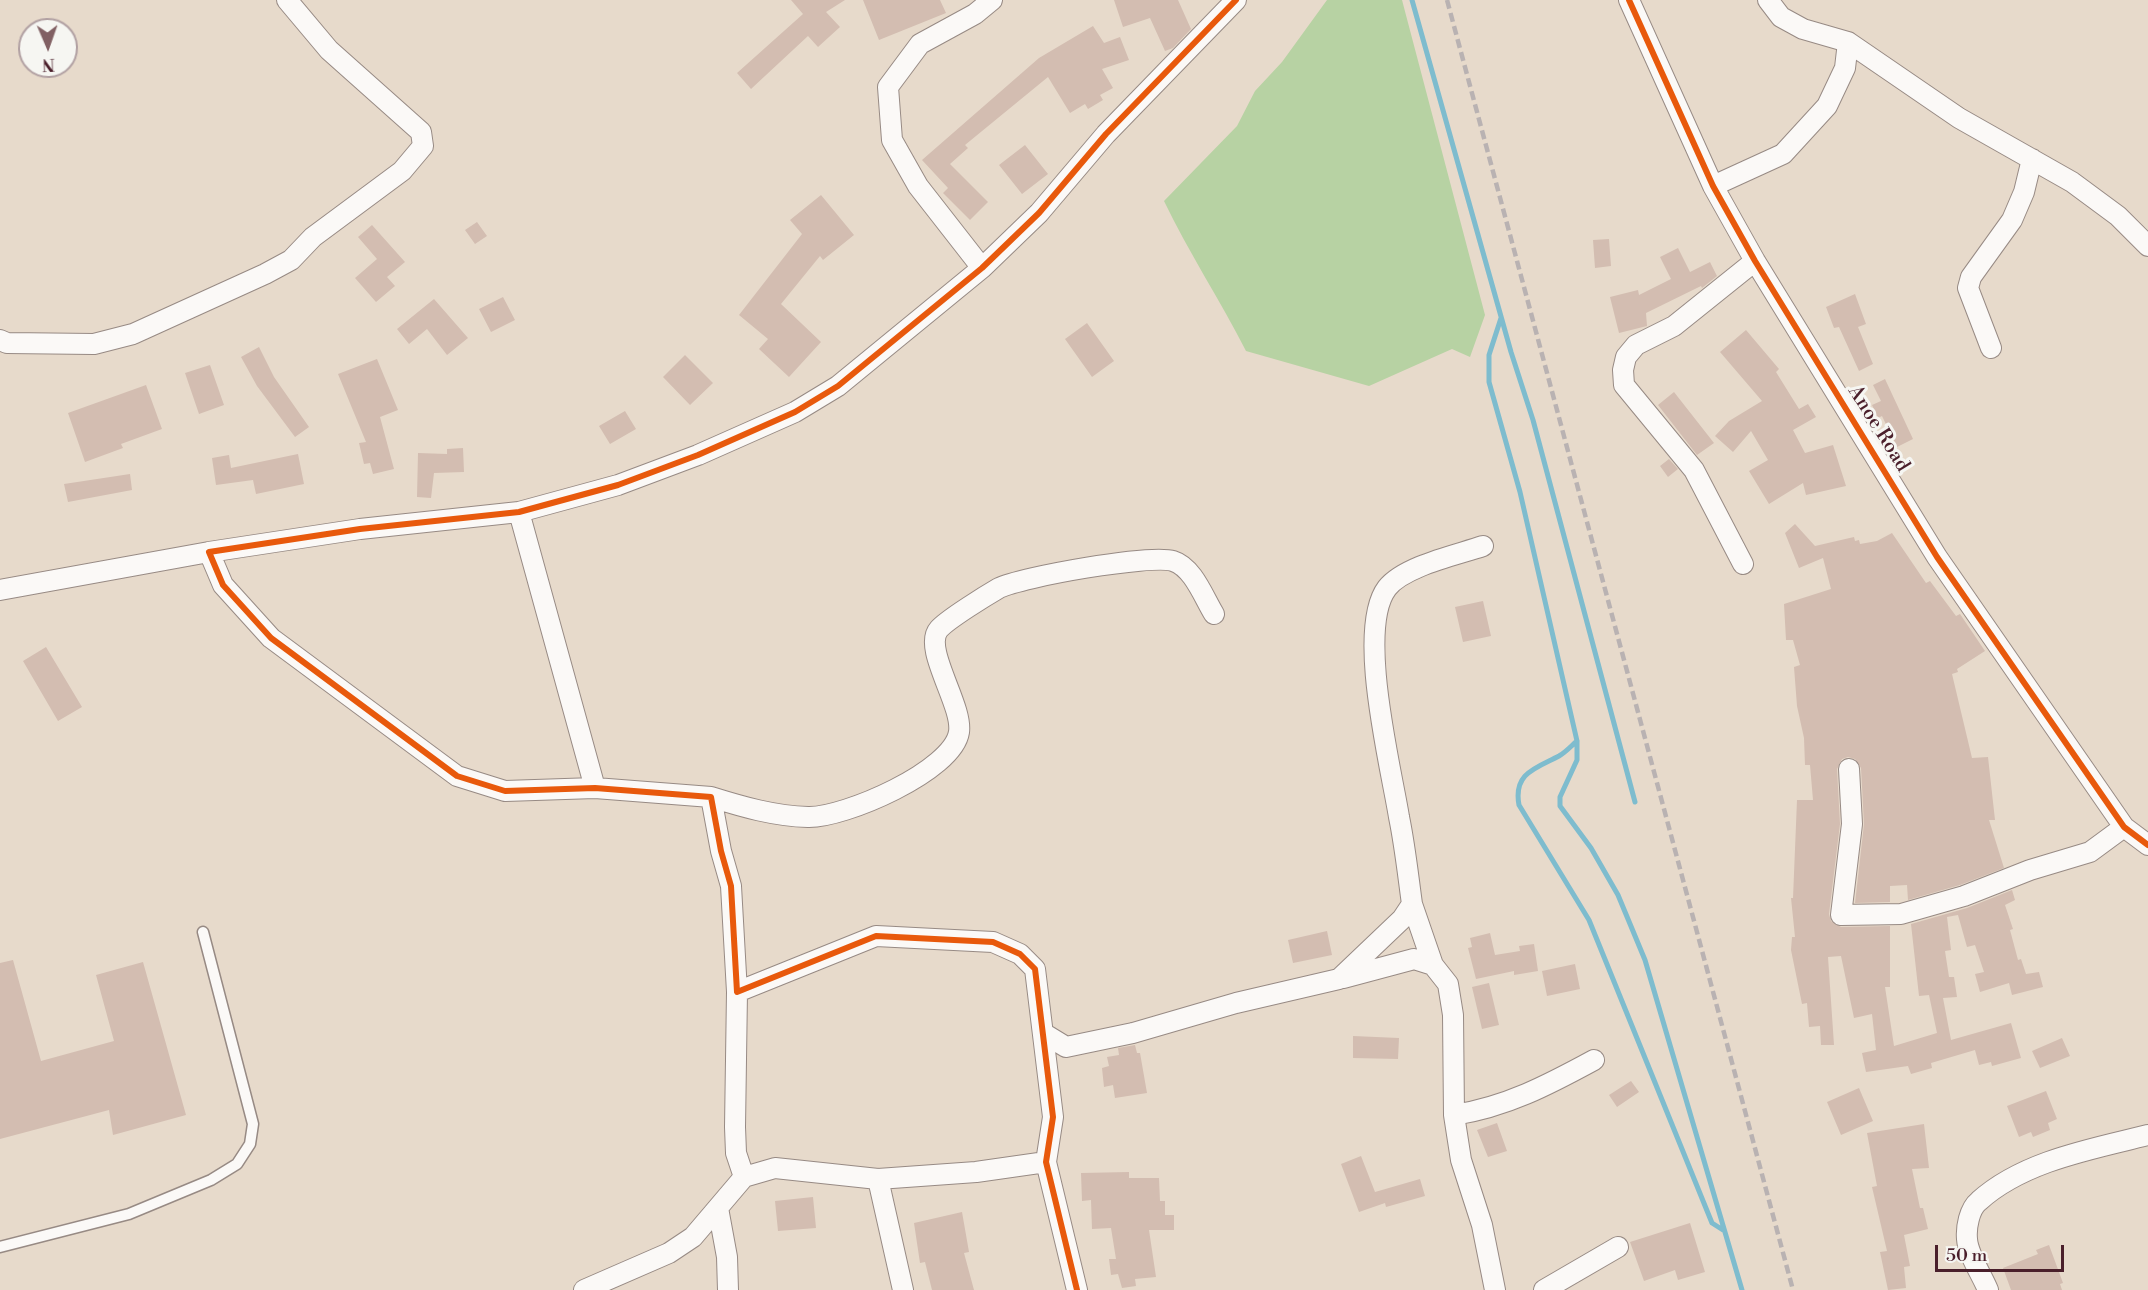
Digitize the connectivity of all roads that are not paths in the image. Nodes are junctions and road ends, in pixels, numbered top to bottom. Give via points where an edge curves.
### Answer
1 (287, 0) edge
2 (992, 0) edge
3 (1236, 0) edge
4 (1629, 0) edge
5 (1768, 0) edge
6 (1848, 42) junction
7 (2032, 159) junction
8 (1713, 186) junction
9 (2148, 246) edge
10 (1755, 261) junction
11 (982, 268) junction
12 (0, 340) edge
13 (1991, 348) dead end
14 (519, 512) junction
15 (1483, 546) dead end
16 (209, 552) junction
17 (1743, 564) dead end
18 (0, 590) edge
19 (1214, 614) dead end
20 (1849, 769) dead end
21 (595, 788) junction
22 (711, 797) junction
23 (2124, 827) junction
24 (2148, 845) edge
25 (1412, 904) junction
26 (203, 932) dead end
27 (1433, 965) junction
28 (1339, 979) junction
29 (737, 992) junction
30 (1043, 1033) junction
31 (1594, 1060) dead end
32 (1454, 1115) junction
33 (2148, 1135) edge
34 (1046, 1162) junction
35 (744, 1177) junction
36 (878, 1179) junction
37 (718, 1208) junction
38 (0, 1247) edge
39 (1618, 1247) dead end
40 (584, 1290) edge
41 (728, 1290) edge
42 (903, 1290) edge
43 (1077, 1290) edge
44 (1495, 1290) edge
45 (1544, 1290) edge
46 (1988, 1290) edge

1 - 12 street via 329,50 421,132 423,146 402,171 313,237 291,260 133,334 94,344
2 - 11 street via 975,14 920,44 888,87 892,140 918,186
3 - 11 street via 1106,134 1039,213
4 - 8 street, Anoe Road
5 - 6 street via 1781,17 1795,25
6 - 7 street via 1959,118
6 - 8 street via 1845,68 1827,106 1791,146 1783,154
7 - 9 street via 2118,216
7 - 13 street via 2012,220 1971,277 1968,288
8 - 10 street, Anoe Road
10 - 17 street via 1674,326 1636,345 1626,357 1623,370 1624,385 1694,470
10 - 23 street, Anoe Road via 1937,557
11 - 14 street via 838,386 795,412 618,485
14 - 16 street via 360,529
14 - 21 street
15 - 25 street via 1403,574 1387,588 1380,604 1374,650 1379,707
16 - 18 street
16 - 21 street via 223,585 270,638 457,776 505,791
19 - 22 street via 1190,574 1174,561 1136,561 1064,571 1001,587 938,629 936,653 957,707 960,730 956,745 932,769 843,812 810,817 755,811
20 - 23 street via 1852,824 1841,915 1900,914 1965,896 2090,852
21 - 22 street
22 - 29 street via 731,886
23 - 24 street, Anoe Road
25 - 27 street
25 - 28 street via 1402,919
26 - 38 lane via 253,1124 250,1144 237,1164 212,1180 129,1214
27 - 28 street via 1414,959
27 - 32 street via 1448,984 1453,1015
28 - 30 street via 1236,1003 1133,1034 1066,1047
29 - 30 street via 876,936 993,942 1020,954 1035,969
29 - 35 street via 736,1153
30 - 34 street via 1053,1117
31 - 32 street via 1528,1095 1482,1111
32 - 44 street via 1461,1160 1482,1225
33 - 46 street via 2082,1151 2018,1175 1977,1202 1968,1222 1966,1242
34 - 36 street
34 - 43 street
35 - 36 street via 775,1168
35 - 37 street
36 - 42 street
37 - 40 street via 693,1238 669,1253
37 - 41 street
39 - 45 street

